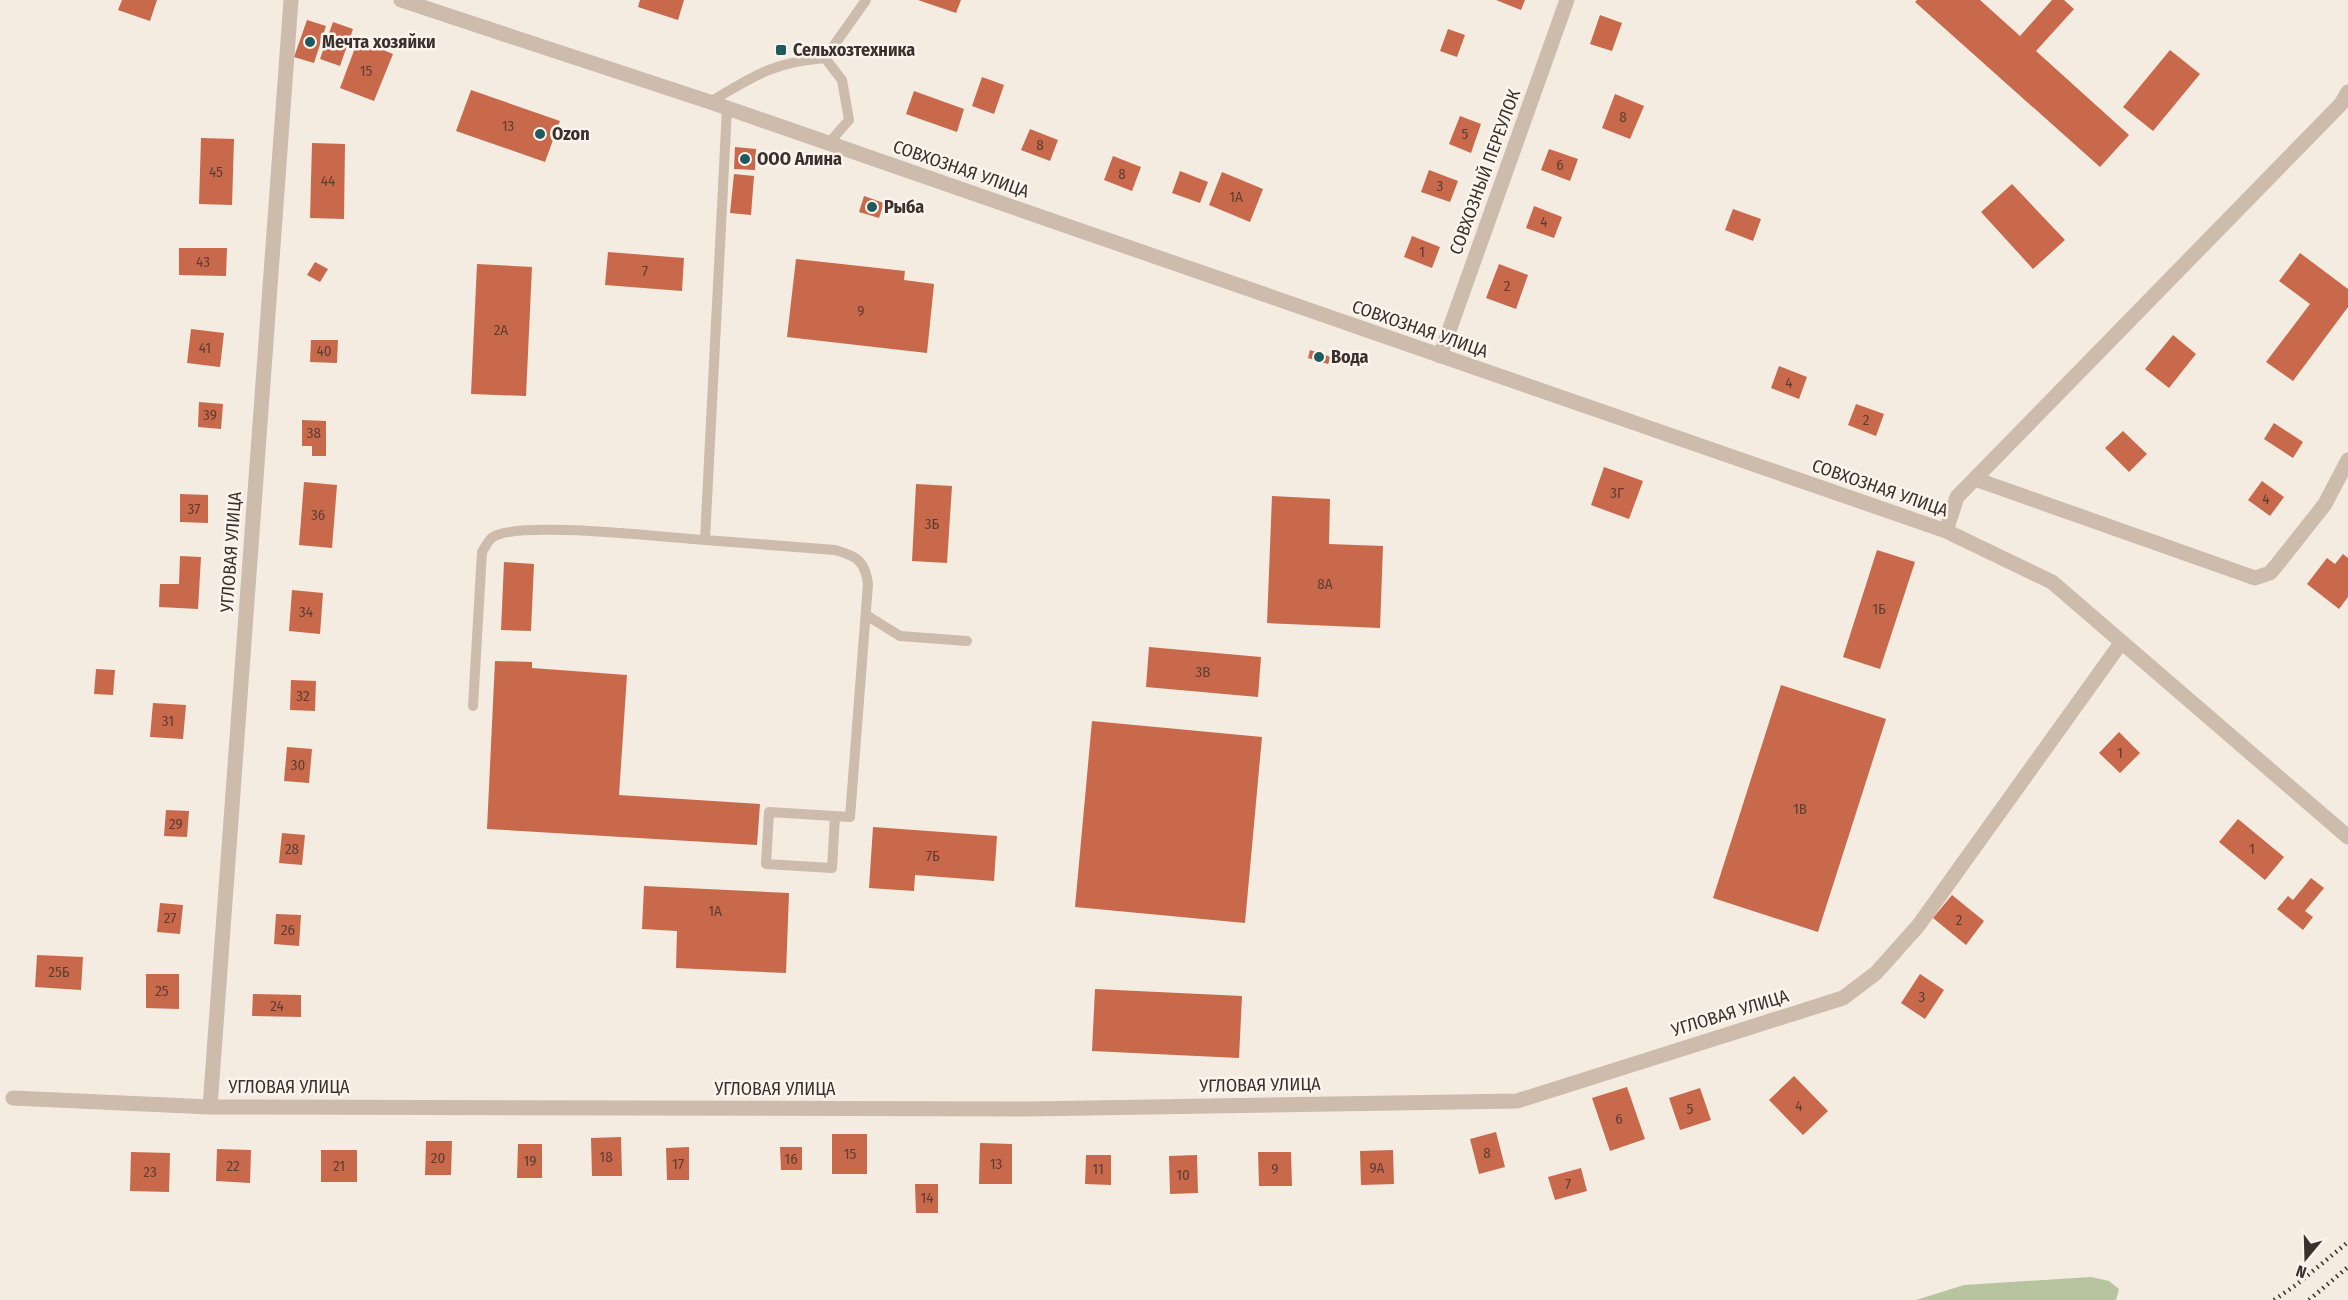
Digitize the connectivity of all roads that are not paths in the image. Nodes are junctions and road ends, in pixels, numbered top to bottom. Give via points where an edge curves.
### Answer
1 (291, 0) edge
2 (401, 0) edge
3 (866, 0) edge
4 (1567, 0) edge
5 (825, 58) junction
6 (2348, 92) edge
7 (710, 102) junction
8 (727, 108) junction
9 (828, 144) junction
10 (1440, 356) junction
11 (2348, 460) edge
12 (1975, 479) junction
13 (1946, 531) junction
14 (705, 540) junction
15 (866, 615) junction
16 (967, 641) dead end
17 (2121, 643) junction
18 (474, 706) dead end
19 (835, 816) junction
20 (2348, 837) edge
21 (13, 1098) dead end
22 (210, 1107) junction

1 - 22 street, УГЛОВАЯ УЛИЦА
2 - 7 street, СОВХОЗНАЯ УЛИЦА
3 - 5 lane
4 - 10 street, СОВХОЗНЫЙ ПЕРЕУЛОК
5 - 7 lane via 799,60 764,70
5 - 9 lane via 842,80 849,120
6 - 12 street via 2341,104
7 - 8 street, СОВХОЗНАЯ УЛИЦА
8 - 9 street, СОВХОЗНАЯ УЛИЦА
8 - 14 lane
9 - 10 street, СОВХОЗНАЯ УЛИЦА
10 - 13 street, СОВХОЗНАЯ УЛИЦА
11 - 12 street via 2325,504 2270,573 2255,578
12 - 13 street via 1957,497
13 - 17 street, СОВХОЗНАЯ УЛИЦА via 2052,582
14 - 15 lane via 847,553 866,570
14 - 18 lane via 545,529 514,530 492,537 482,552
15 - 16 lane via 900,636
15 - 19 lane via 850,817
17 - 20 street, СОВХОЗНАЯ УЛИЦА
17 - 22 street, УГЛОВАЯ УЛИЦА via 1918,926 1876,973 1851,992 1843,998 1517,1101 1028,1109
19 - 19 lane via 769,812 766,864 832,868
21 - 22 street, УГЛОВАЯ УЛИЦА

